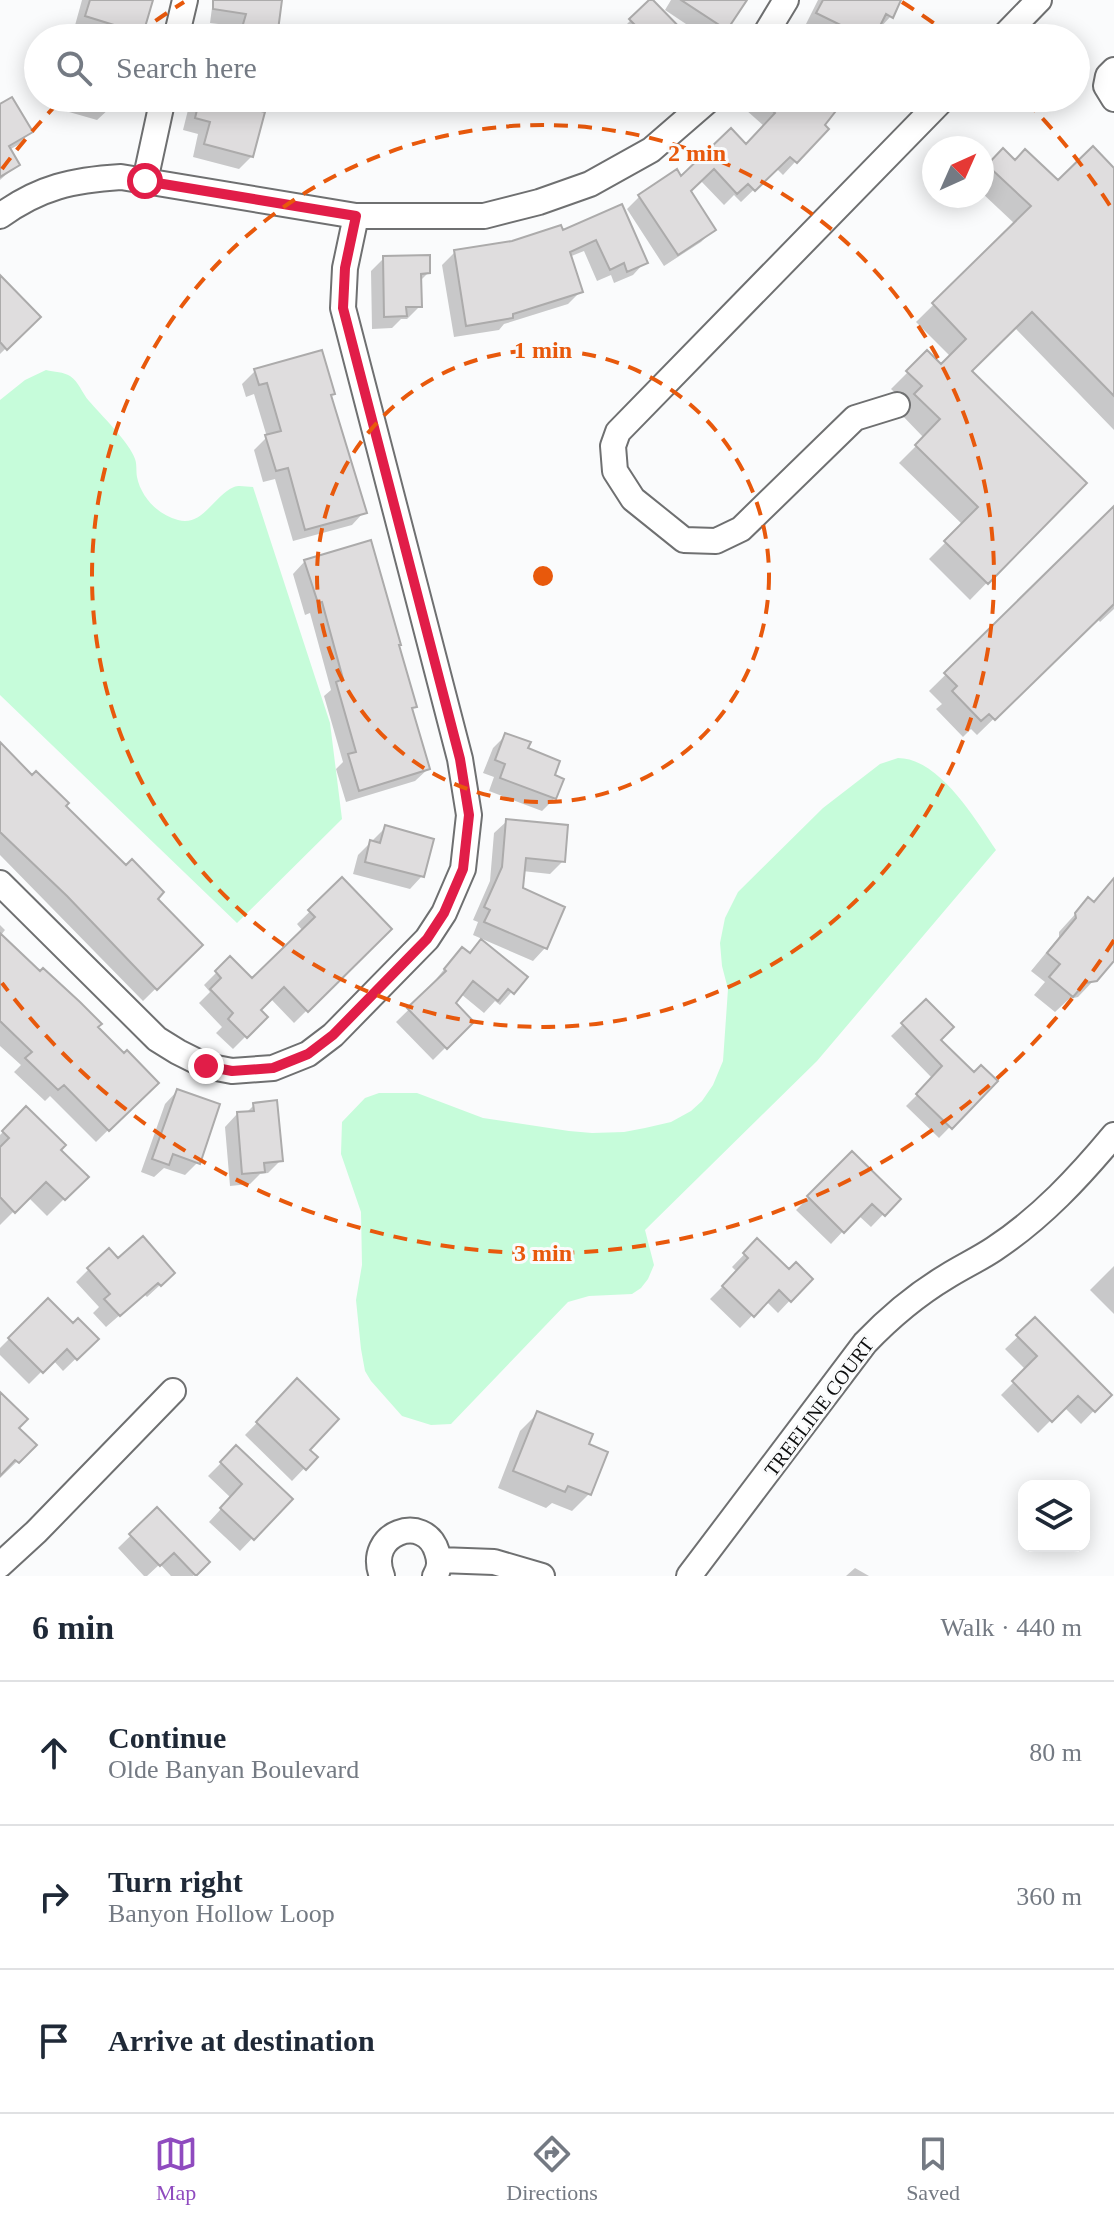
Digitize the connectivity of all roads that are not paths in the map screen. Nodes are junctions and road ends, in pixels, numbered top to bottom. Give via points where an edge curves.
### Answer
1 (185, 0) edge
2 (786, 0) edge
3 (1039, 0) edge
4 (179, 24) edge
5 (771, 24) edge
6 (1016, 24) edge
7 (1114, 70) edge
8 (1114, 99) edge
9 (160, 112) edge
10 (695, 112) edge
11 (930, 112) edge
12 (145, 181) junction
13 (0, 216) edge
14 (356, 216) junction
15 (897, 405) dead end
16 (0, 883) edge
17 (1114, 1135) edge
18 (173, 1391) dead end
19 (0, 1565) edge
20 (438, 1568) edge
21 (382, 1576) edge
22 (542, 1576) edge
23 (689, 1576) edge

1 - 4 street
2 - 5 street
3 - 6 street
7 - 8 street via 1106,86
9 - 12 street
10 - 14 street via 651,150 590,184 539,202 484,216
11 - 15 street via 618,432 615,471 633,499 684,540 716,541 741,529 855,418
12 - 13 street via 81,180 50,188
12 - 14 street
14 - 16 street via 343,308 460,759 469,815 463,869 444,913 427,939 308,1054 273,1068 232,1071 206,1066 157,1039
17 - 23 street, TREELINE COURT via 1050,1205 1012,1236 911,1300 865,1343
18 - 19 street
20 - 21 street via 435,1545 428,1537 402,1531 382,1547
20 - 22 street via 494,1562

